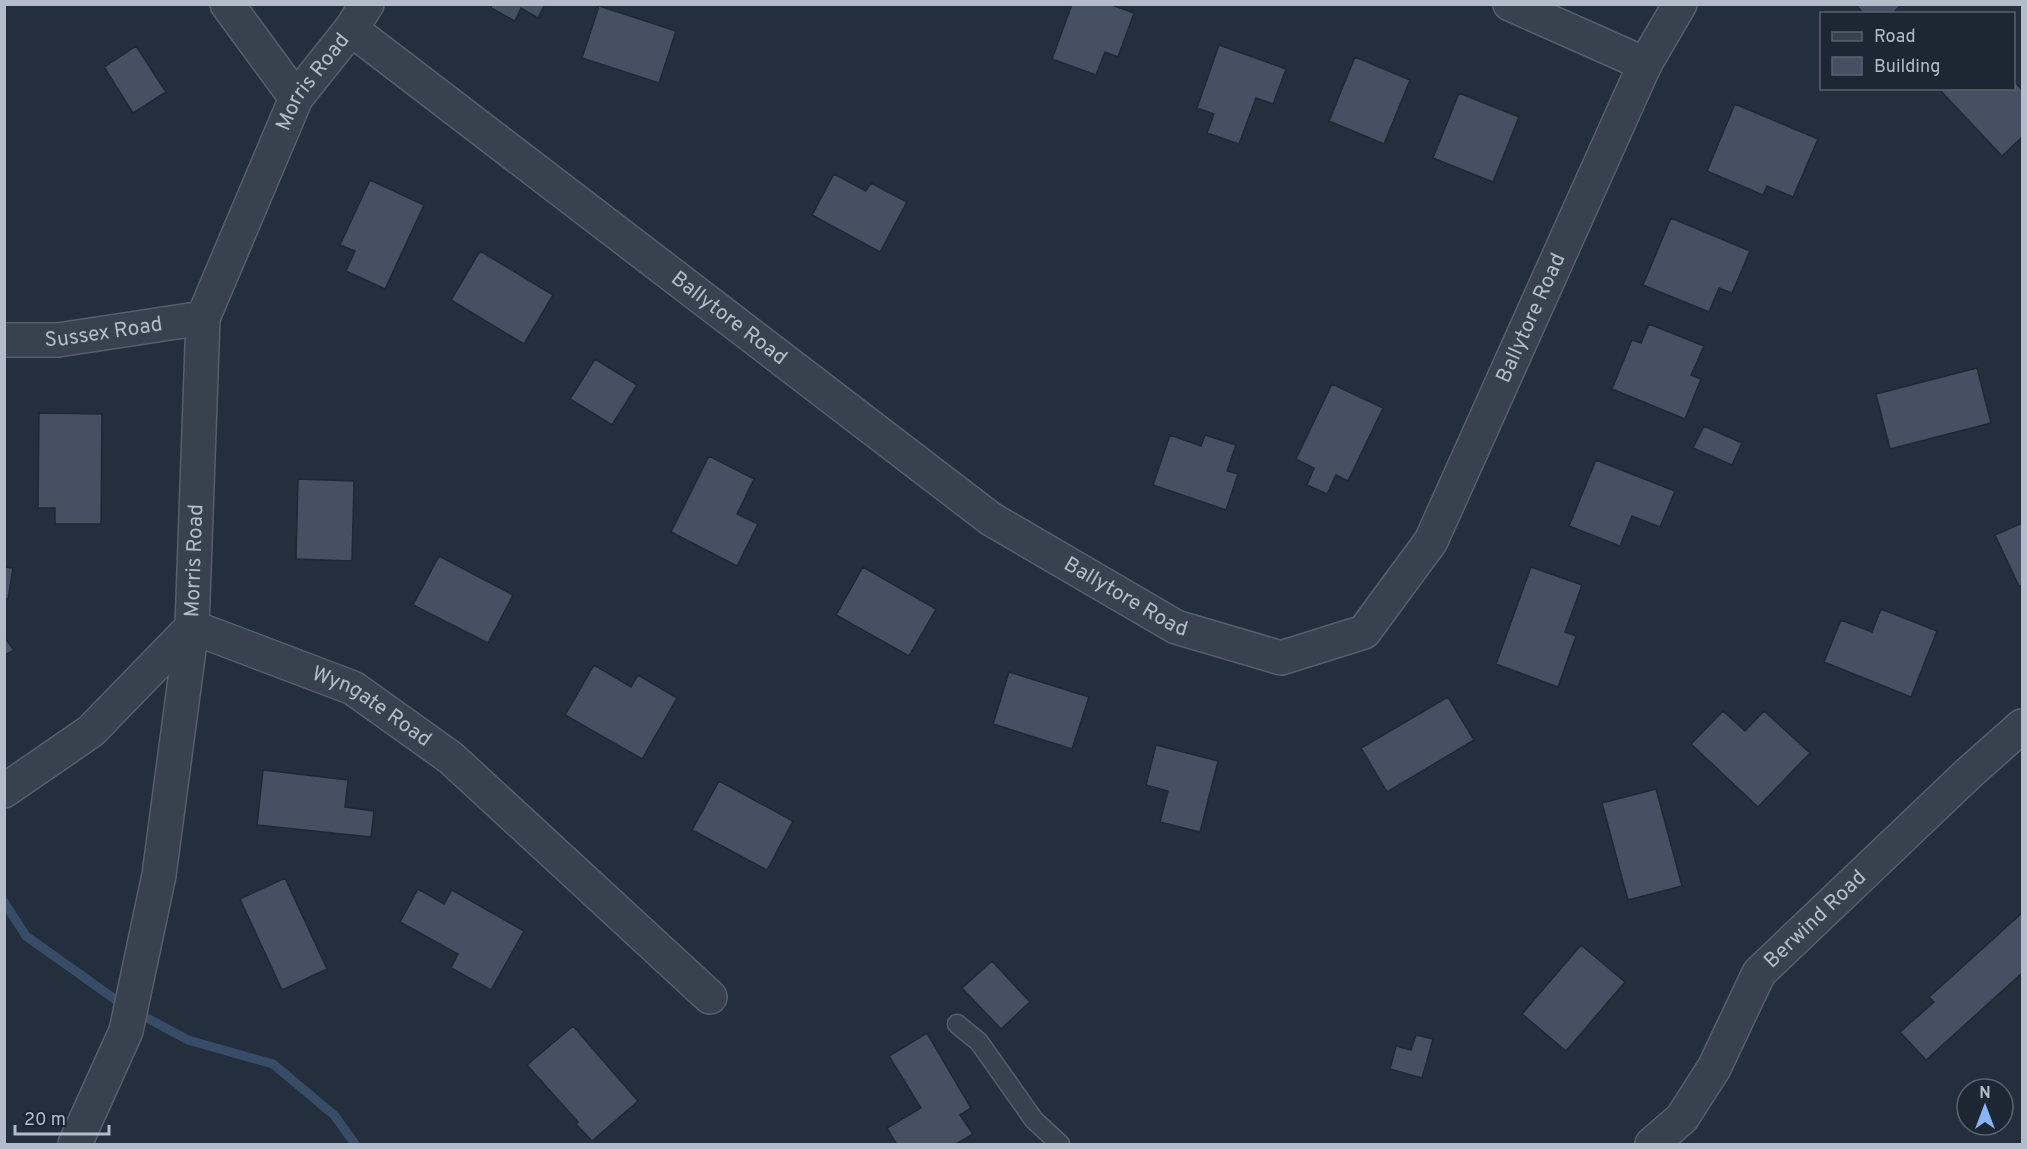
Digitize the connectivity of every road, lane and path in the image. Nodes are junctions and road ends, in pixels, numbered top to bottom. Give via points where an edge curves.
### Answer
1 (227, 4) edge
2 (1510, 4) edge
3 (1680, 4) edge
4 (359, 17) edge
5 (1645, 64) junction
6 (296, 98) junction
7 (203, 318) junction
8 (4, 340) edge
9 (192, 627) junction
10 (2022, 726) edge
11 (4, 791) edge
12 (710, 996) dead end
13 (957, 1024) dead end
14 (75, 1144) edge
15 (1060, 1144) edge
16 (1652, 1144) edge

1 - 6 street
2 - 5 street
3 - 5 street, Ballytore Road
4 - 5 street, Ballytore Road via 991,519 1176,627 1281,658 1364,632 1431,541
4 - 6 street, Morris Road
6 - 7 street, Morris Road
7 - 8 street, Sussex Road via 58,340
7 - 9 street, Morris Road
9 - 11 street via 91,731
9 - 12 street, Wyngate Road via 353,688 415,732 451,758
9 - 14 street, Morris Road via 159,875 131,1010 126,1031
10 - 16 street, Berwind Road via 1759,973 1714,1068 1682,1118
13 - 15 lane via 979,1042 1034,1120

